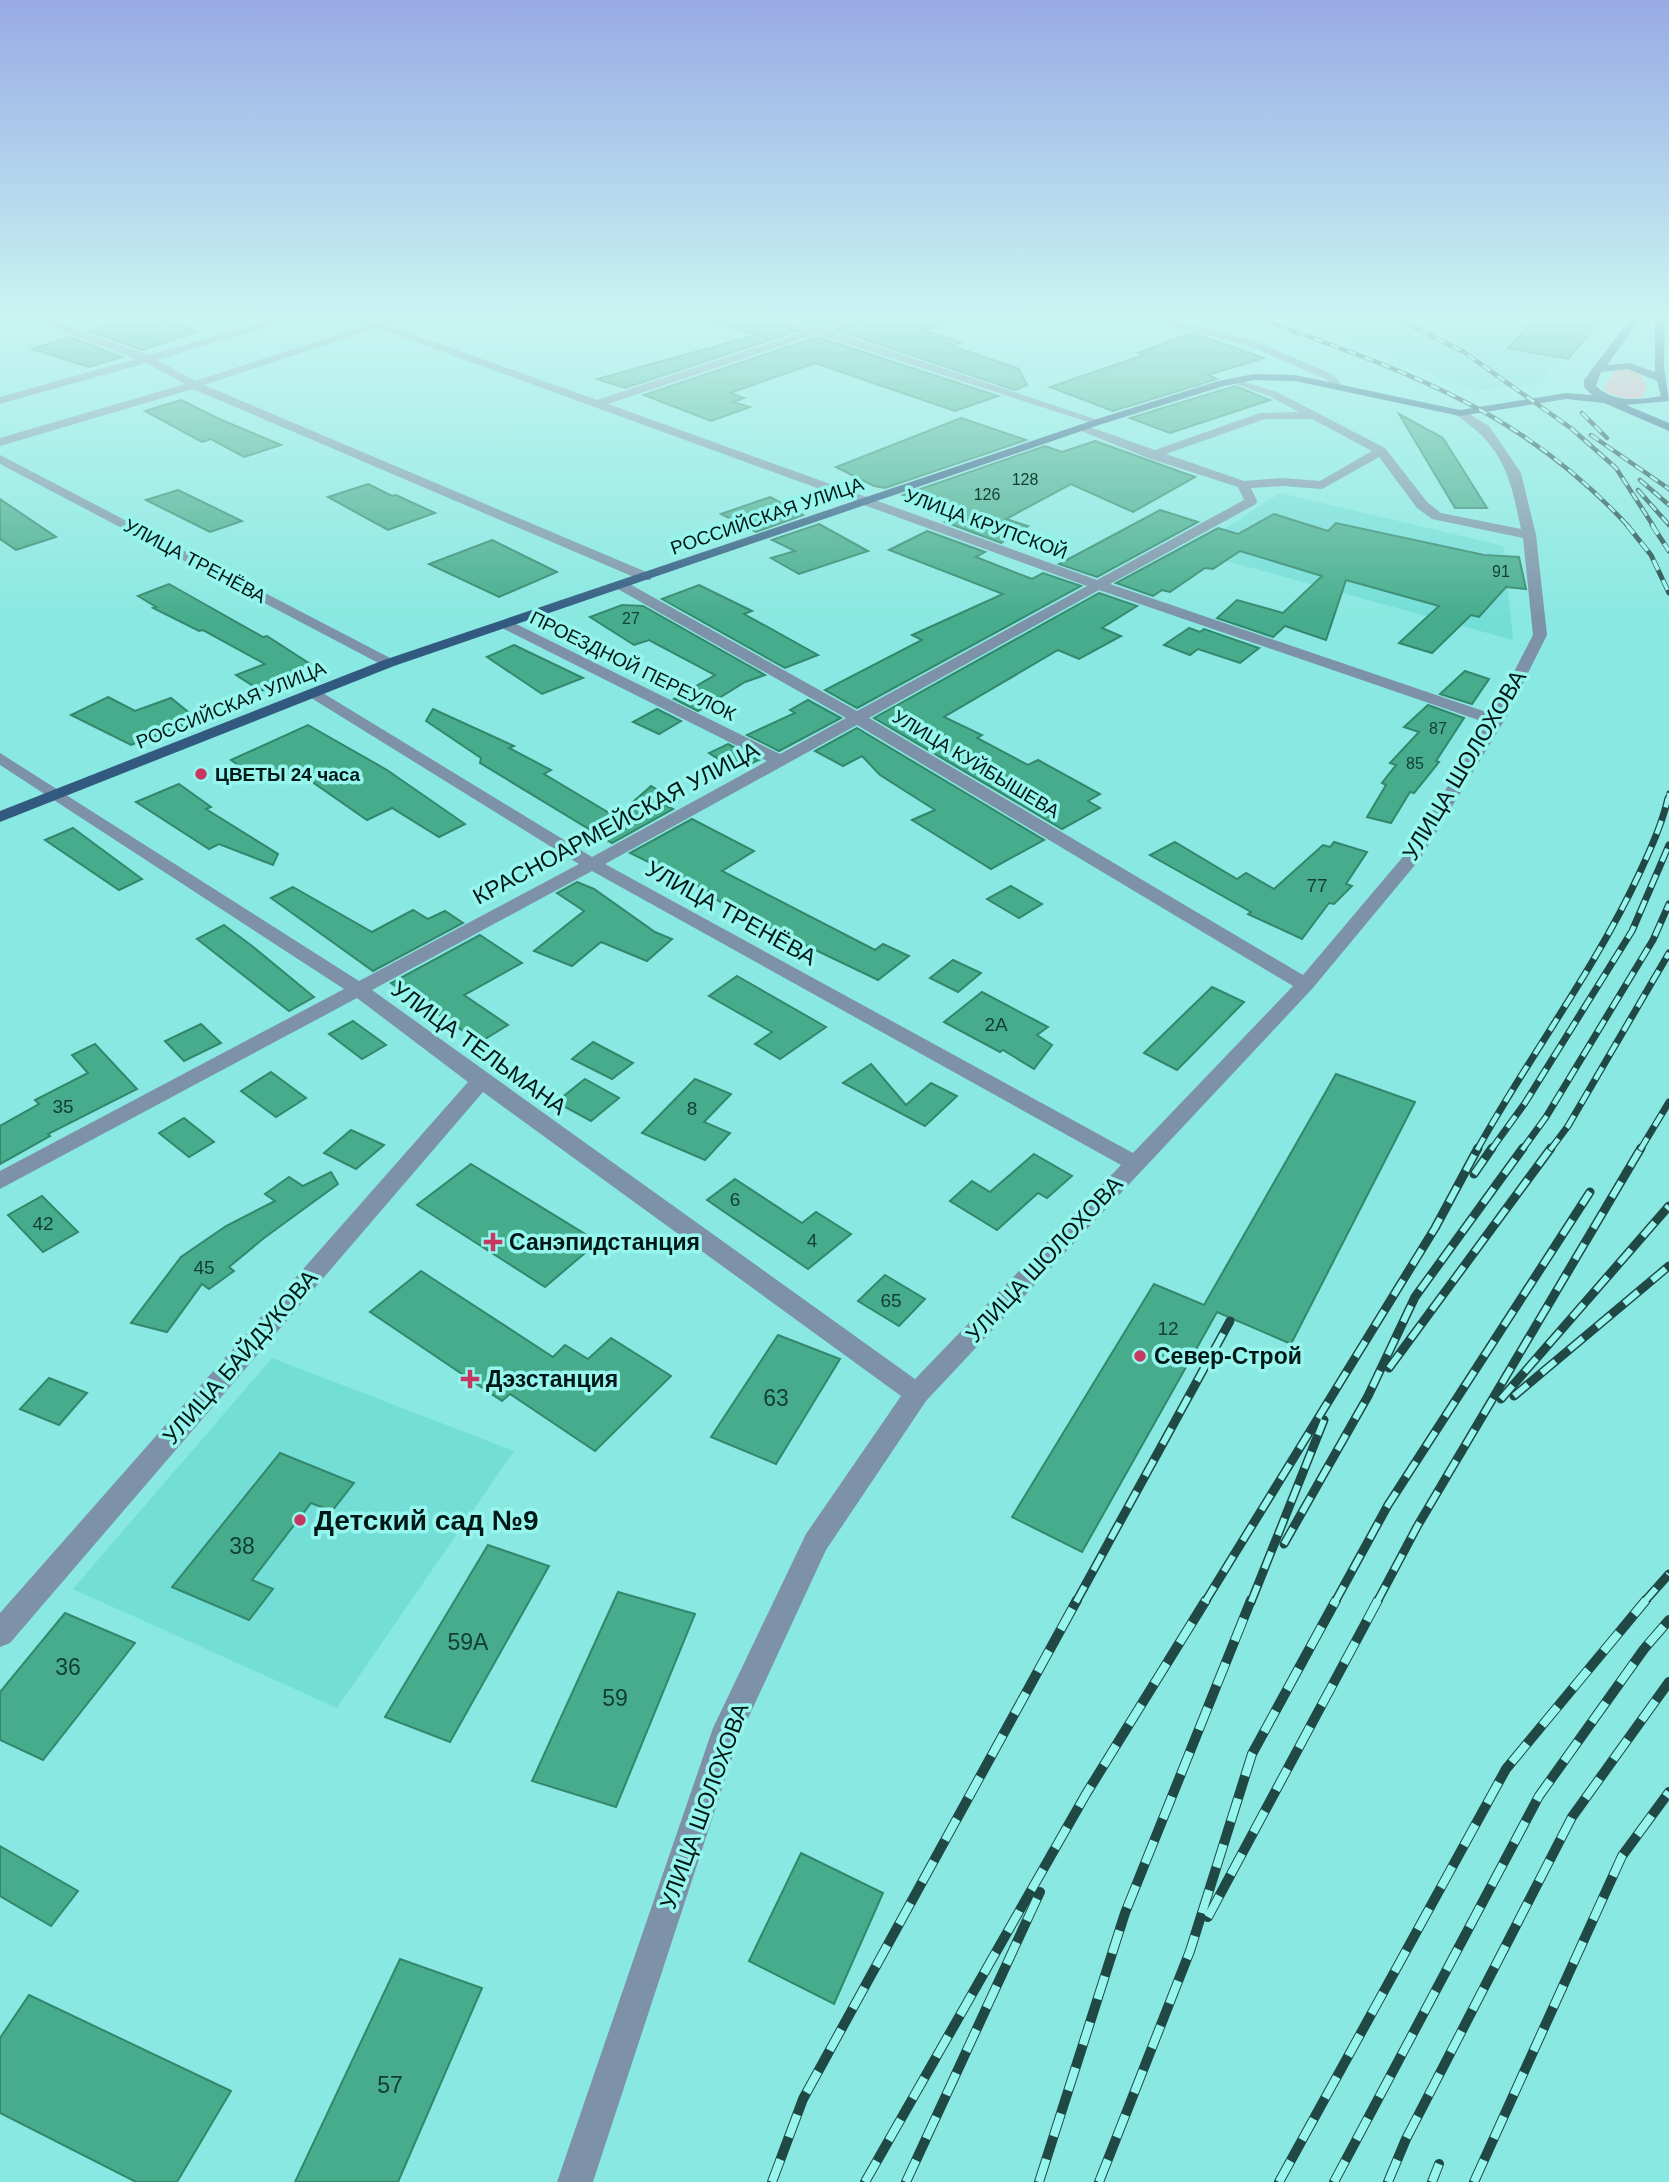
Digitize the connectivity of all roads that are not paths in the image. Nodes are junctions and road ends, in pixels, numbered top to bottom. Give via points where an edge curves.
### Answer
1 (91, 416) edge
2 (267, 416) edge
3 (631, 416) edge
4 (1079, 416) edge
5 (1118, 416) edge
6 (1262, 416) edge
7 (1307, 416) edge
8 (1316, 416) joint
9 (1465, 416) edge
10 (1644, 416) edge
11 (1098, 422) junction
12 (1669, 427) edge
13 (1080, 428) junction
14 (0, 443) edge
15 (1381, 451) junction
16 (1152, 455) junction
17 (0, 459) edge
18 (1247, 493) junction
19 (869, 501) junction
20 (1529, 536) junction
21 (646, 577) junction
22 (1095, 584) junction
23 (621, 585) junction
24 (505, 624) junction
25 (389, 663) junction
26 (313, 694) junction
27 (859, 719) junction
28 (1496, 721) junction
29 (0, 758) edge
30 (781, 761) junction
31 (58, 794) junction
32 (0, 817) edge
33 (592, 864) junction
34 (1305, 985) junction
35 (358, 989) junction
36 (481, 1081) junction
37 (1134, 1163) junction
38 (0, 1181) edge
39 (917, 1394) junction
40 (0, 1634) edge
41 (575, 2182) edge

1 - 14 street
2 - 21 street
3 - 19 street, УЛИЦА КРУПСКОЙ
4 - 11 street
5 - 11 main road, РОССИЙСКАЯ УЛИЦА
6 - 16 street
7 - 8 street
8 - 15 street
9 - 20 street, УЛИЦА ШОЛОХОВА via 1485,429 1514,473
10 - 12 main road
11 - 13 main road, РОССИЙСКАЯ УЛИЦА
13 - 16 street
13 - 19 main road, РОССИЙСКАЯ УЛИЦА
15 - 18 street via 1322,485 1282,482
15 - 20 street via 1422,505 1437,516
16 - 18 street
17 - 25 street, УЛИЦА ТРЕНЁВА
18 - 22 street, КРАСНОАРМЕЙСКАЯ УЛИЦА
19 - 21 main road, РОССИЙСКАЯ УЛИЦА
19 - 22 street, УЛИЦА КРУПСКОЙ
20 - 28 street, УЛИЦА ШОЛОХОВА via 1540,635
21 - 23 main road, РОССИЙСКАЯ УЛИЦА
22 - 27 street, КРАСНОАРМЕЙСКАЯ УЛИЦА
22 - 28 street, УЛИЦА КРУПСКОЙ
23 - 24 main road, РОССИЙСКАЯ УЛИЦА
23 - 27 street, УЛИЦА КУЙБЫШЕВА
24 - 25 main road, РОССИЙСКАЯ УЛИЦА
24 - 30 street, ПРОЕЗДНОЙ ПЕРЕУЛОК
25 - 26 main road, РОССИЙСКАЯ УЛИЦА
26 - 31 main road, РОССИЙСКАЯ УЛИЦА
26 - 33 street, УЛИЦА ТРЕНЁВА
27 - 30 street, КРАСНОАРМЕЙСКАЯ УЛИЦА
27 - 34 street, УЛИЦА КУЙБЫШЕВА
28 - 34 street, УЛИЦА ШОЛОХОВА via 1414,855
29 - 31 street, УЛИЦА ТЕЛЬМАНА
30 - 33 street, КРАСНОАРМЕЙСКАЯ УЛИЦА
31 - 32 main road, РОССИЙСКАЯ УЛИЦА
31 - 35 street, УЛИЦА ТЕЛЬМАНА
33 - 35 street, КРАСНОАРМЕЙСКАЯ УЛИЦА
33 - 37 street, УЛИЦА ТРЕНЁВА
34 - 37 street, УЛИЦА ШОЛОХОВА
35 - 36 street, УЛИЦА ТЕЛЬМАНА
35 - 38 street, КРАСНОАРМЕЙСКАЯ УЛИЦА
36 - 39 street, УЛИЦА ТЕЛЬМАНА
36 - 40 street, УЛИЦА БАЙДУКОВА
37 - 39 street, УЛИЦА ШОЛОХОВА
39 - 41 street, УЛИЦА ШОЛОХОВА via 816,1542 724,1738

